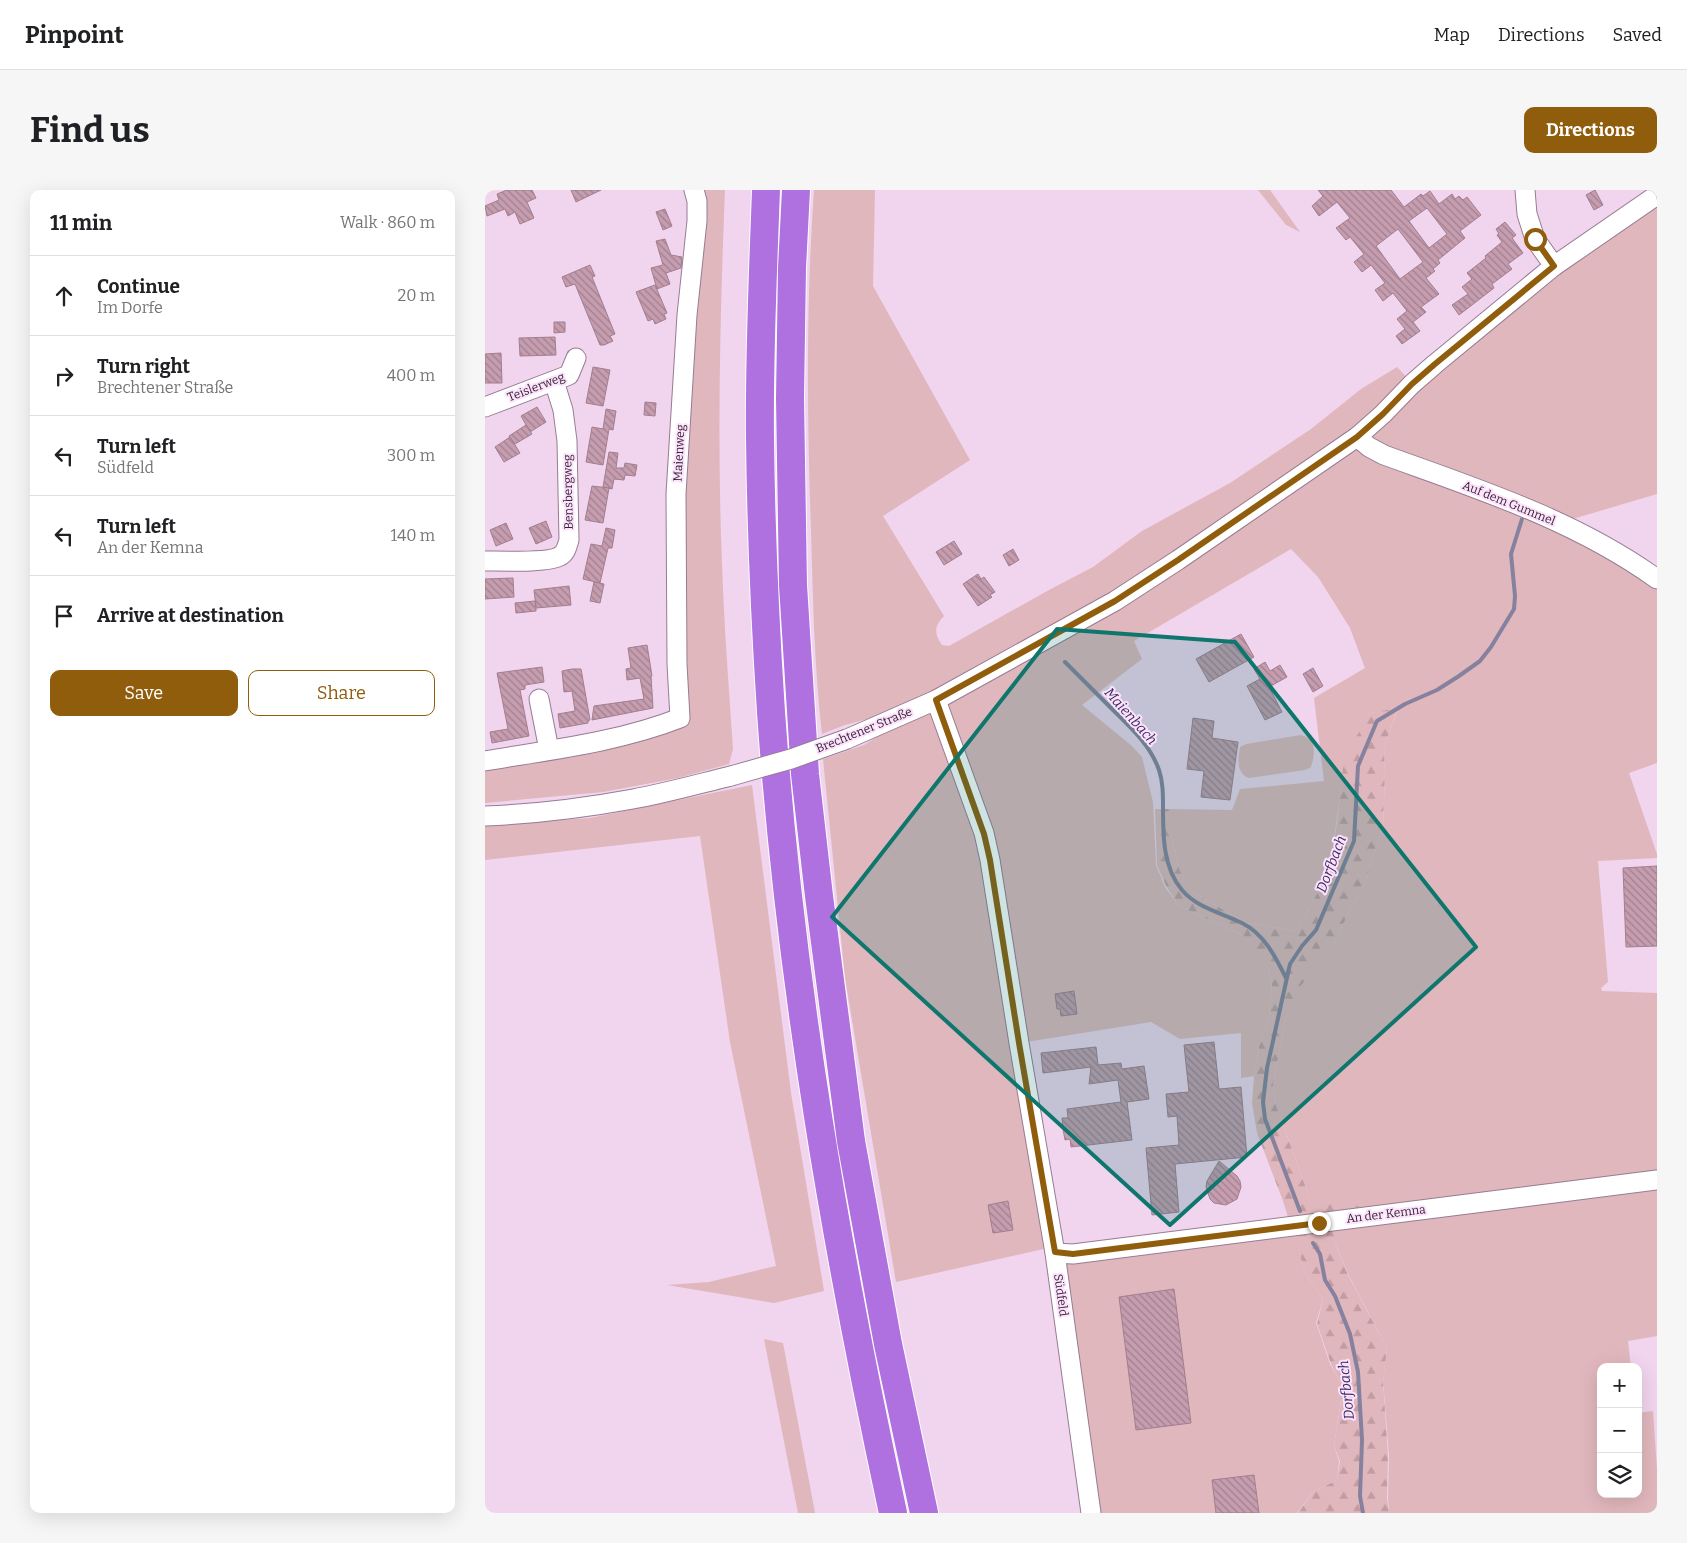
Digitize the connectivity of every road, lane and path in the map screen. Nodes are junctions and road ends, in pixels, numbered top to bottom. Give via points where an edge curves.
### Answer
1 (694, 190) edge
2 (766, 190) edge
3 (796, 190) edge
4 (1525, 190) edge
5 (1657, 194) edge
6 (1554, 266) junction
7 (576, 358) dead end
8 (554, 381) junction
9 (485, 406) edge
10 (1357, 437) junction
11 (485, 561) edge
12 (1657, 579) edge
13 (539, 698) dead end
14 (936, 700) junction
15 (549, 750) junction
16 (485, 761) edge
17 (485, 816) edge
18 (1657, 1180) edge
19 (1055, 1252) junction
20 (893, 1513) edge
21 (924, 1513) edge
22 (1091, 1513) edge

1 - 15 street, Maienweg via 697,221 687,315 676,494 677,664 681,718 638,732
2 - 20 highway via 760,438 767,649 779,810 796,963 833,1208 865,1384
3 - 21 highway via 789,398 793,585 805,774 851,1140 888,1344
4 - 6 street via 1527,214 1535,239
5 - 6 street, Brechtener Straße
6 - 10 street, Brechtener Straße via 1435,364
7 - 8 street, Teislerweg via 569,375
8 - 9 street, Teislerweg
8 - 11 street, Bensbergweg via 563,410 567,441 569,540 565,552 558,558
10 - 12 street, Auf dem Gummel via 1384,455 1492,494 1558,523 1612,550
10 - 14 street, Brechtener Straße via 1115,601
13 - 15 street
14 - 17 street, Brechtener Straße, bridge via 847,739 731,776 588,807
14 - 19 street, Südfeld via 984,834 990,860
15 - 16 street
18 - 19 street, An der Kemna via 1083,1252
19 - 22 street, Südfeld

